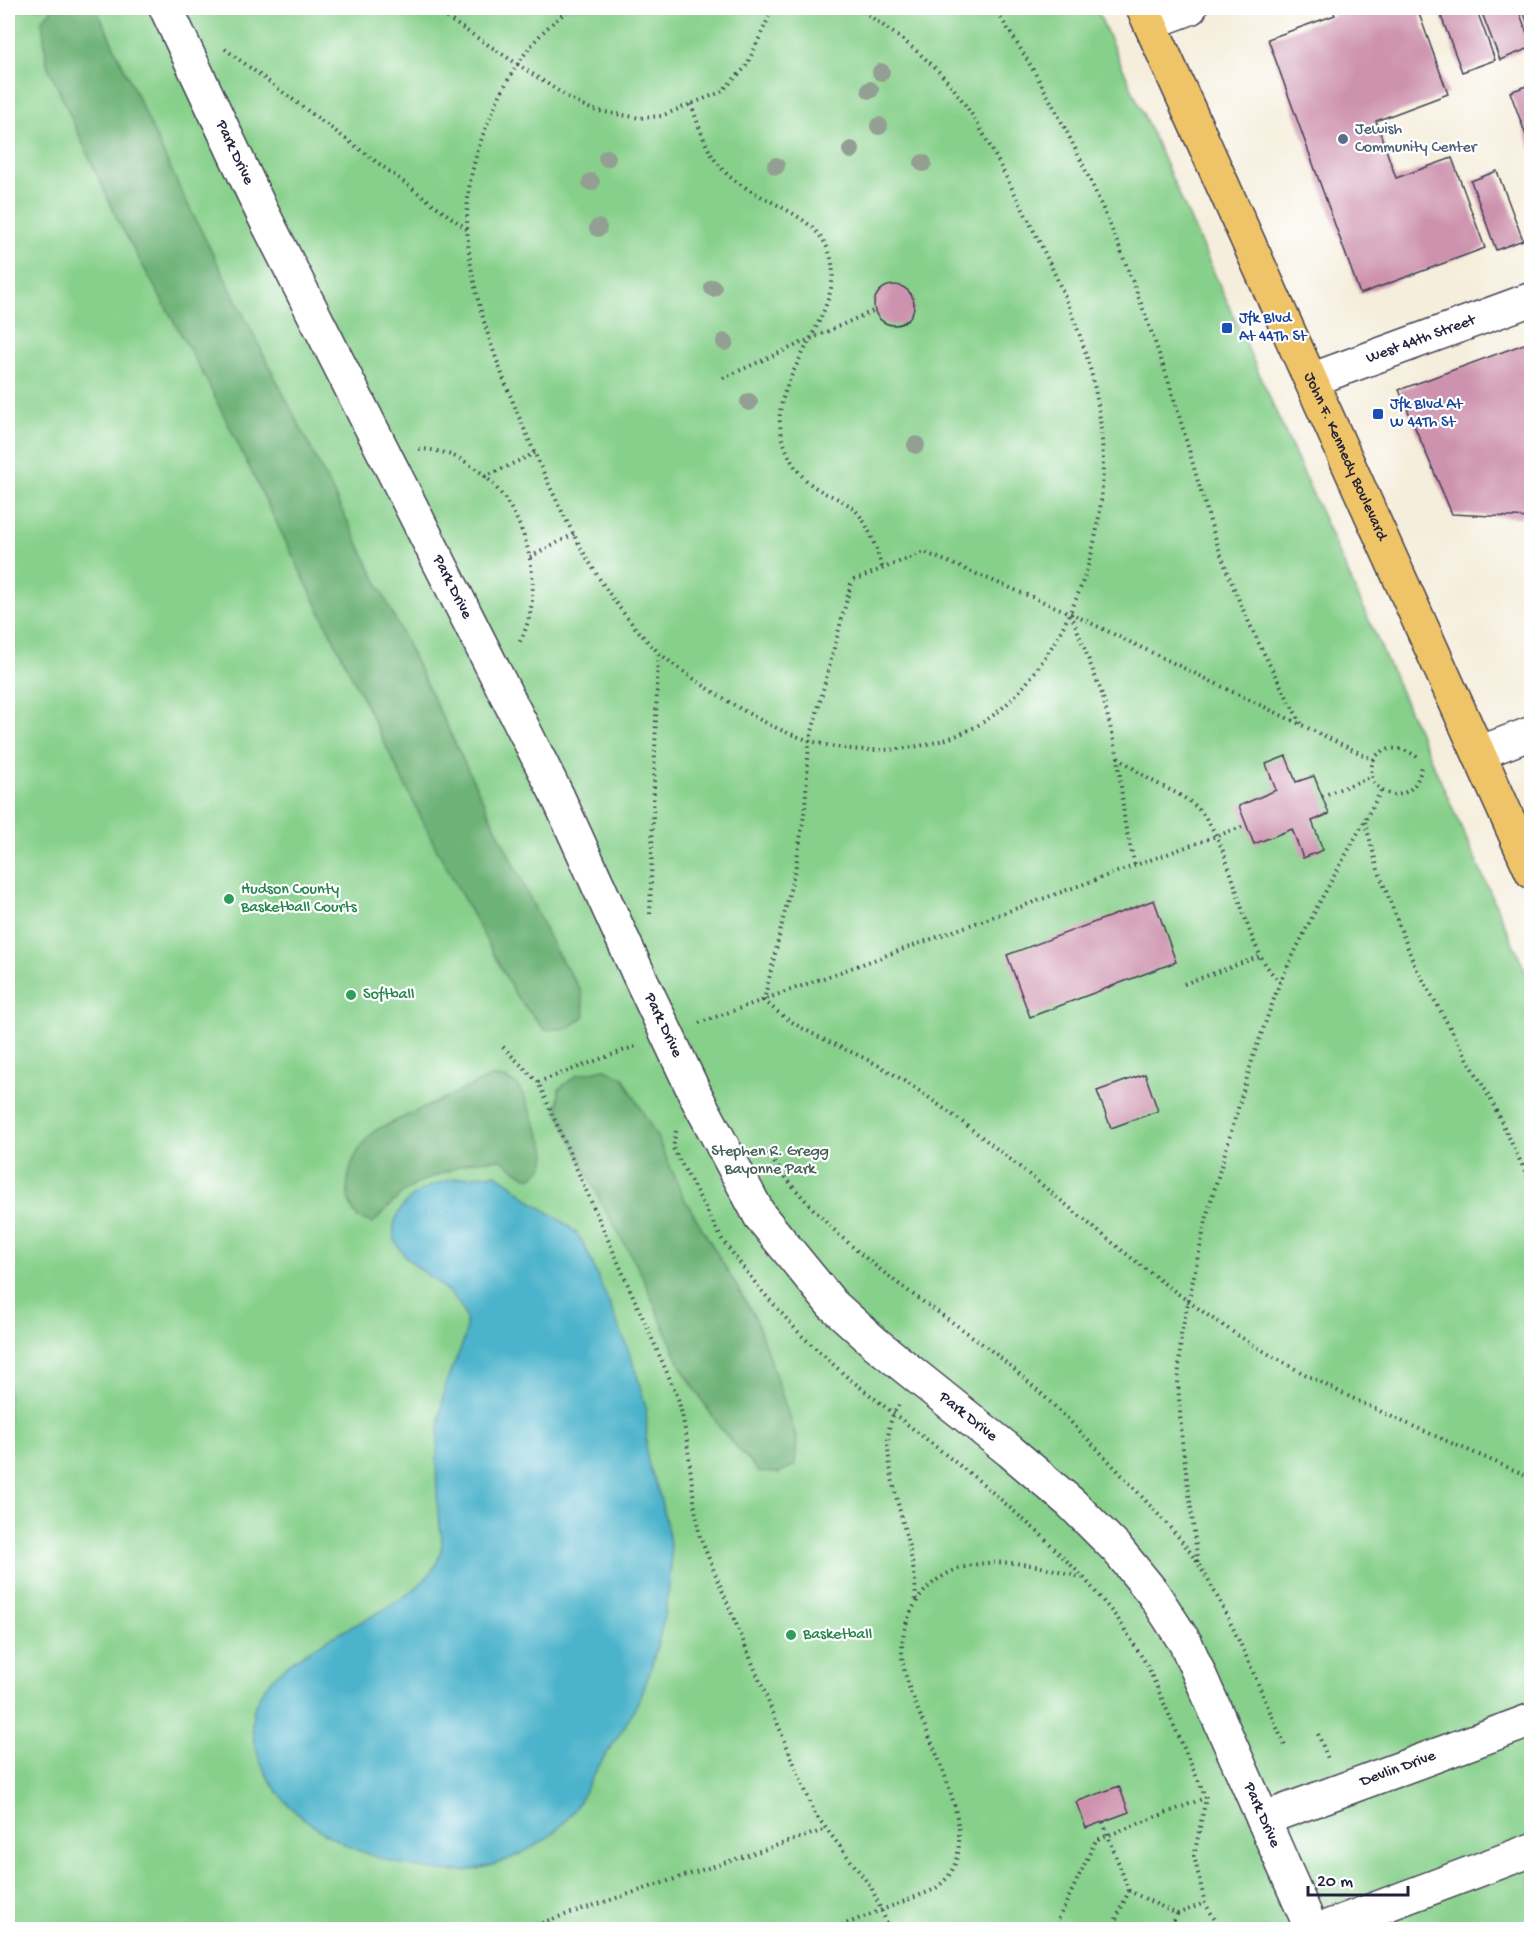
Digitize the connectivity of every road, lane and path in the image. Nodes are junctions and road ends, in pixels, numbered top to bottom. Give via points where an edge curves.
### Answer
1 (166, 8) edge
2 (432, 8) edge
3 (572, 8) edge
4 (773, 8) edge
5 (858, 8) edge
6 (993, 8) edge
7 (1190, 8) edge
8 (1146, 15) edge
9 (223, 48) dead end
10 (516, 63) junction
11 (691, 104) junction
12 (468, 230) junction
13 (1532, 299) edge
14 (875, 310) dead end
15 (810, 339) junction
16 (723, 378) dead end
17 (1311, 381) junction
18 (535, 453) junction
19 (386, 454) junction
20 (485, 477) junction
21 (574, 534) junction
22 (530, 556) junction
23 (883, 569) junction
24 (1070, 613) junction
25 (658, 652) junction
26 (494, 669) junction
27 (1302, 726) junction
28 (1532, 734) edge
29 (809, 743) junction
30 (1479, 753) junction
31 (1118, 757) junction
32 (1417, 757) dead end
33 (1374, 760) junction
34 (1422, 766) dead end
35 (1371, 777) junction
36 (1381, 791) junction
37 (1322, 796) dead end
38 (1365, 821) junction
39 (1247, 825) dead end
40 (1216, 836) junction
41 (1135, 865) junction
42 (1532, 872) edge
43 (624, 942) junction
44 (1261, 956) junction
45 (1280, 982) junction
46 (1184, 984) dead end
47 (764, 1000) junction
48 (689, 1027) dead end
49 (646, 1043) dead end
50 (503, 1047) dead end
51 (538, 1082) junction
52 (676, 1128) dead end
53 (763, 1147) dead end
54 (1532, 1186) edge
55 (1189, 1300) junction
56 (919, 1378) junction
57 (892, 1413) junction
58 (1532, 1478) edge
59 (1198, 1563) junction
60 (1084, 1578) junction
61 (915, 1604) junction
62 (1532, 1720) edge
63 (1318, 1734) dead end
64 (1285, 1746) dead end
65 (1330, 1765) dead end
66 (1206, 1798) junction
67 (1263, 1819) junction
68 (1102, 1822) dead end
69 (824, 1830) junction
70 (1107, 1835) junction
71 (1532, 1850) edge
72 (1129, 1891) junction
73 (1205, 1903) junction
74 (882, 1910) junction
75 (1177, 1914) junction
76 (519, 1929) edge
77 (830, 1929) edge
78 (890, 1929) edge
79 (1060, 1929) edge
80 (1111, 1929) edge
81 (1170, 1929) edge
82 (1221, 1929) edge
83 (1312, 1929) edge
84 (1319, 1929) edge

1 - 19 street, Park Drive via 262,212
2 - 10 path
3 - 10 path via 556,18
4 - 11 path via 757,48 733,83
5 - 24 path via 910,45 957,92 988,141 1040,244 1089,362 1101,426 1104,489 1096,540
6 - 27 path via 1067,131 1108,217 1169,382 1220,551
7 - 8 street
8 - 17 main road, John F. Kennedy Boulevard
9 - 12 path
10 - 11 path via 594,110 640,118 661,116
10 - 12 path via 485,126 470,180
11 - 15 path via 714,159 724,171 806,223 824,240 830,254 832,280
12 - 18 path via 476,288 498,364
13 - 17 street, West 44th Street
14 - 15 path
15 - 16 path
15 - 23 path via 781,409 783,442 789,458 811,484 859,514
17 - 30 main road, John F. Kennedy Boulevard
18 - 20 path
18 - 21 path
19 - 20 path via 435,450 456,455
19 - 26 street, Park Drive
20 - 22 path via 517,521
21 - 22 path
21 - 25 path via 627,617
22 - 26 path via 535,585 527,630 515,651
23 - 24 path via 928,552
23 - 29 path via 854,580 851,585
24 - 27 path
24 - 29 path via 1055,645 1021,692 984,724 932,745 867,752
24 - 31 path via 1102,694
25 - 29 path via 752,717
25 - 43 path via 650,912 642,930
26 - 43 street, Park Drive
27 - 33 path
28 - 30 street
29 - 47 path via 796,865
30 - 42 main road, John F. Kennedy Boulevard
31 - 40 path via 1145,777 1180,793 1201,812
31 - 41 path via 1125,825
32 - 33 path via 1401,747 1393,747 1384,749
33 - 35 path
34 - 36 path via 1418,782 1408,793 1391,795
35 - 36 path
35 - 37 path
36 - 38 path
38 - 45 path
38 - 54 path via 1378,870 1414,964 1491,1102
39 - 40 path
40 - 41 path
40 - 44 path
41 - 47 path
43 - 56 street, Park Drive, bridge via 698,1100 760,1216 831,1304
44 - 45 path via 1267,970
44 - 46 path
45 - 55 path via 1253,1057 1208,1211
47 - 48 path
47 - 55 path via 795,1026 897,1076 944,1108
49 - 51 path
50 - 51 path
51 - 69 path via 677,1395 687,1429 693,1506 700,1537
52 - 57 path via 674,1148 692,1185 730,1249 760,1289 801,1335
53 - 59 path via 795,1188 845,1240 1039,1391 1110,1462
55 - 58 path via 1274,1357
55 - 59 path via 1181,1335 1178,1384
56 - 57 path
56 - 67 street, Park Drive via 1071,1503 1117,1549 1153,1593 1186,1644
57 - 60 path via 991,1492
57 - 61 path via 887,1444 916,1574
59 - 64 path
60 - 61 path via 1022,1563 970,1565 936,1581
60 - 66 path via 1118,1619 1147,1665
61 - 74 path via 903,1634 903,1665 915,1706 956,1807 958,1850 952,1872 940,1886
62 - 67 street, Devlin Drive
63 - 65 path
66 - 70 path
66 - 73 path via 1194,1856
67 - 83 street, Park Drive
68 - 70 path
69 - 74 path via 871,1887
69 - 76 path
70 - 72 path
70 - 79 path via 1096,1839 1057,1922
71 - 84 street
72 - 75 path
72 - 80 path
73 - 75 path
73 - 82 path
74 - 77 path
74 - 78 path
75 - 81 path

